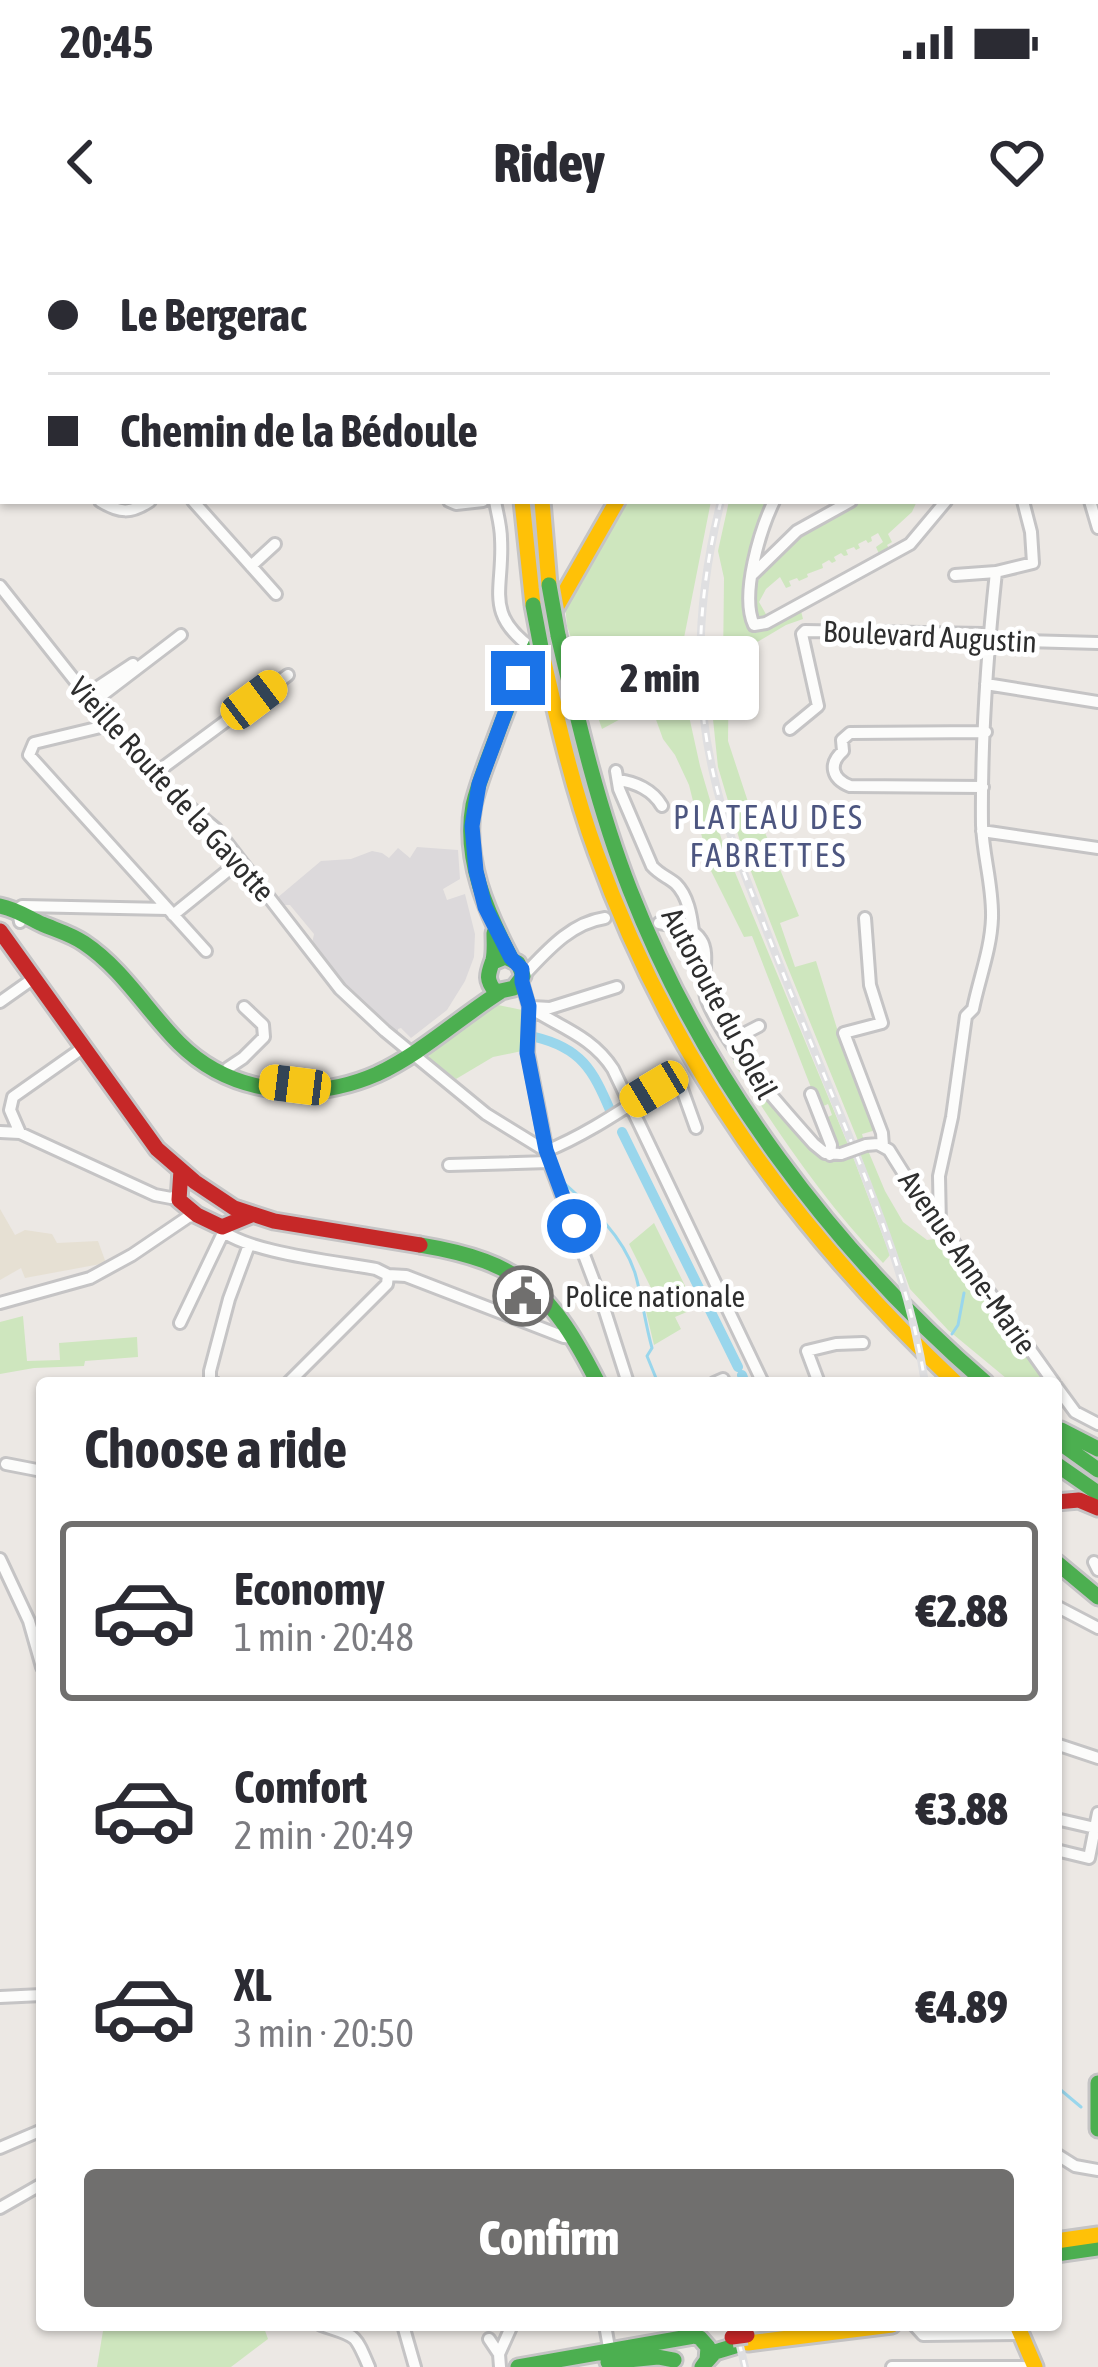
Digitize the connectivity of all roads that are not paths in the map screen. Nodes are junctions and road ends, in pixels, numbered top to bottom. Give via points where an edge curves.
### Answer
1 (104, 504) edge
2 (144, 504) edge
3 (196, 504) edge
4 (496, 504) edge
5 (522, 504) edge
6 (542, 504) edge
7 (615, 504) edge
8 (773, 504) edge
9 (846, 504) edge
10 (943, 504) edge
11 (1024, 504) edge
12 (275, 544) dead end
13 (250, 566) junction
14 (996, 572) junction
15 (752, 574) junction
16 (955, 575) dead end
17 (0, 586) edge
18 (276, 594) dead end
19 (175, 635) dead end
20 (989, 640) junction
21 (1098, 643) edge
22 (538, 653) junction
23 (288, 675) dead end
24 (986, 684) junction
25 (89, 699) junction
26 (1098, 702) edge
27 (108, 723) junction
28 (790, 729) dead end
29 (986, 732) junction
30 (49, 733) dead end
31 (153, 776) junction
32 (983, 787) junction
33 (662, 806) dead end
34 (982, 831) junction
35 (1098, 848) edge
36 (231, 868) dead end
37 (0, 906) edge
38 (171, 912) junction
39 (19, 916) junction
40 (605, 918) dead end
41 (865, 918) dead end
42 (491, 920) junction
43 (659, 923) dead end
44 (693, 931) junction
45 (1, 932) edge
46 (206, 951) dead end
47 (34, 978) junction
48 (514, 984) junction
49 (617, 986) dead end
50 (0, 1002) edge
51 (244, 1007) dead end
52 (165, 1025) junction
53 (759, 1026) dead end
54 (730, 1041) junction
55 (84, 1047) junction
56 (414, 1055) junction
57 (205, 1064) junction
58 (237, 1067) junction
59 (326, 1088) junction
60 (811, 1094) dead end
61 (631, 1103) junction
62 (696, 1128) dead end
63 (0, 1132) edge
64 (20, 1133) junction
65 (883, 1146) junction
66 (836, 1155) junction
67 (547, 1156) junction
68 (449, 1166) dead end
69 (184, 1188) junction
70 (197, 1215) junction
71 (228, 1226) junction
72 (940, 1226) junction
73 (249, 1245) junction
74 (388, 1275) junction
75 (0, 1303) edge
76 (180, 1323) dead end
77 (575, 1338) junction
78 (908, 1338) junction
79 (863, 1343) dead end
80 (210, 1377) edge
81 (294, 1377) edge
82 (593, 1377) edge
83 (626, 1377) edge
84 (761, 1377) edge
85 (817, 1377) edge
86 (940, 1377) edge
87 (950, 1377) edge
88 (982, 1377) edge
89 (1049, 1377) edge
90 (1062, 1394) edge
91 (1098, 1424) edge
92 (1062, 1429) edge
93 (1062, 1444) edge
94 (1098, 1450) edge
95 (6, 1464) dead end
96 (1062, 1468) edge
97 (36, 1470) edge
98 (1098, 1470) edge
99 (1098, 1492) edge
100 (1062, 1501) edge
101 (1098, 1508) edge
102 (0, 1559) edge
103 (1062, 1566) edge
104 (1098, 1597) edge
105 (1062, 1609) edge
106 (1098, 1628) edge
107 (36, 1638) edge
108 (1062, 1746) edge
109 (1098, 1758) edge
110 (1098, 1813) edge
111 (1062, 1820) edge
112 (1095, 1828) junction
113 (1062, 1851) edge
114 (36, 1995) edge
115 (0, 1997) edge
116 (1098, 2083) edge
117 (1098, 2129) edge
118 (36, 2133) edge
119 (0, 2148) edge
120 (1062, 2158) edge
121 (1098, 2170) edge
122 (36, 2187) edge
123 (0, 2208) edge
124 (1098, 2235) edge
125 (1062, 2240) edge
126 (1098, 2248) edge
127 (1062, 2253) edge
128 (341, 2331) edge
129 (405, 2331) edge
130 (510, 2331) edge
131 (606, 2331) edge
132 (795, 2331) edge
133 (831, 2331) edge
134 (919, 2331) edge
135 (987, 2331) edge
136 (1020, 2331) edge
137 (702, 2334) edge
138 (489, 2338) dead end
139 (679, 2339) junction
140 (740, 2340) junction
141 (611, 2357) junction
142 (500, 2361) edge
143 (677, 2364) edge
144 (705, 2364) edge
145 (546, 2365) edge
146 (369, 2367) edge
147 (415, 2367) edge
148 (518, 2367) edge
149 (575, 2367) edge
150 (892, 2367) edge
151 (1023, 2367) edge
152 (1034, 2367) edge

1 - 2 street via 127,512
3 - 13 street
4 - 22 street via 504,620
5 - 22 main road, Autoroute du Soleil, bridge
6 - 88 main road, Autoroute du Soleil, bridge via 558,635 590,766 643,921 679,995 798,1185 916,1322
7 - 22 main road
8 - 15 street
9 - 15 street via 797,531
10 - 15 street via 910,544 760,625 750,618
11 - 14 street via 1033,563
12 - 13 street
13 - 18 street
14 - 16 street
14 - 20 street
17 - 25 street, Vieille Route de la Gavotte
19 - 25 street
20 - 21 street, Boulevard Augustin
20 - 24 street
20 - 28 street, Boulevard Augustin via 805,631 818,706
22 - 42 main road via 507,706 472,813 476,871
22 - 78 main road, Autoroute du Soleil via 596,852 673,1025 801,1219
23 - 31 street
24 - 26 street
24 - 29 street
25 - 27 street, Vieille Route de la Gavotte
27 - 30 street
27 - 31 street, Vieille Route de la Gavotte
27 - 38 street via 34,742 29,755
29 - 32 street
29 - 32 street via 850,733 833,766 850,786
31 - 56 street, Vieille Route de la Gavotte via 216,829 340,989
32 - 34 street
33 - 44 street via 617,776 652,866 680,888
34 - 35 street
34 - 72 street via 992,926 962,1036 939,1176
36 - 38 street
37 - 39 main road
38 - 39 street via 22,906
38 - 46 street
39 - 45 main road
39 - 52 main road via 91,948
40 - 48 street via 574,928
41 - 65 street via 882,1023 844,1033
42 - 48 main road
42 - 48 main road via 489,968
43 - 44 street
44 - 54 street via 704,944 705,998
45 - 47 main road
47 - 50 street
47 - 55 main road
48 - 49 street via 550,1008
48 - 56 main road
48 - 61 street via 547,1018 594,1045
48 - 67 street
51 - 58 street via 265,1030
52 - 57 main road
52 - 58 main road
53 - 54 street
54 - 66 street via 814,1144
55 - 64 street via 13,1097
55 - 69 main road via 151,1142 181,1170
56 - 59 main road
56 - 67 street, Vieille Route de la Gavotte
57 - 58 main road via 233,1076
57 - 59 main road via 265,1090
58 - 59 main road via 267,1082
60 - 66 street
61 - 62 street via 677,1075
61 - 67 street
61 - 84 street
63 - 64 street
64 - 69 street via 155,1196
65 - 66 street, Avenue Anne-Marie, bridge
65 - 72 street, Avenue Anne-Marie
67 - 68 street
67 - 83 street
69 - 70 main road via 182,1203
69 - 71 main road
70 - 71 main road
70 - 75 street via 90,1278
71 - 73 street
71 - 76 street
71 - 77 main road via 251,1215 486,1259 541,1294
72 - 89 street, Avenue Anne-Marie
73 - 74 street
73 - 80 street
74 - 77 street
74 - 81 street
77 - 82 main road
78 - 86 main road
78 - 87 main road, Autoroute du Soleil
79 - 85 street via 807,1352
90 - 91 street, Avenue Anne-Marie
92 - 94 main road
93 - 98 main road
95 - 97 street
96 - 99 main road
100 - 101 main road
102 - 107 street
103 - 104 main road
105 - 106 street
108 - 109 street
110 - 112 street
111 - 112 street
112 - 113 street via 1089,1858
114 - 115 street
116 - 117 main road
118 - 119 street
120 - 121 street
122 - 123 street
124 - 125 main road
126 - 127 main road
128 - 146 street via 357,2340
129 - 147 street
130 - 142 street
131 - 141 street
132 - 140 main road
133 - 140 main road
134 - 135 street
136 - 152 main road
137 - 139 main road
137 - 140 main road
137 - 144 main road via 710,2351
138 - 142 street
139 - 141 main road
139 - 143 main road
140 - 144 main road
141 - 143 main road
141 - 145 main road
141 - 149 main road
145 - 148 main road
150 - 151 street

